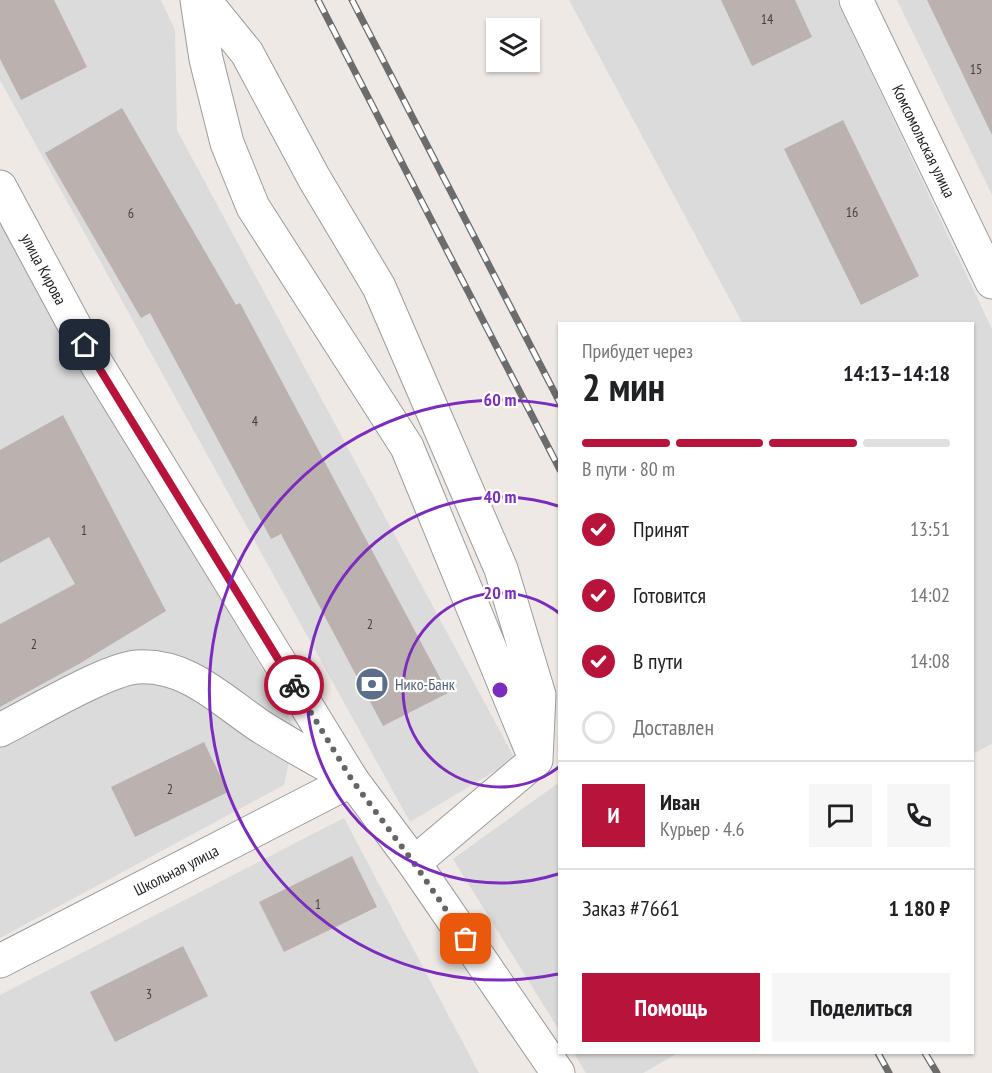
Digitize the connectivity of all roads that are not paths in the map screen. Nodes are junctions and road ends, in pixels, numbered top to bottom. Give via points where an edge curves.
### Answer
1 (197, 0) edge
2 (204, 0) edge
3 (856, 0) edge
4 (0, 187) edge
5 (992, 282) edge
6 (0, 730) edge
7 (536, 760) junction
8 (352, 780) junction
9 (414, 863) junction
10 (0, 961) edge
11 (558, 1073) edge

1 - 7 street via 206,60 227,143 253,207 407,447
2 - 7 street via 247,53 314,178 379,287 501,569 539,695
3 - 5 street, Комсомольская улица
4 - 8 street, улица Кирова via 85,345
6 - 8 street via 95,682 135,667 169,669 197,680 258,725
7 - 9 street
8 - 9 street, улица Кирова
8 - 10 street, Школьная улица
9 - 11 street, улица Кирова

